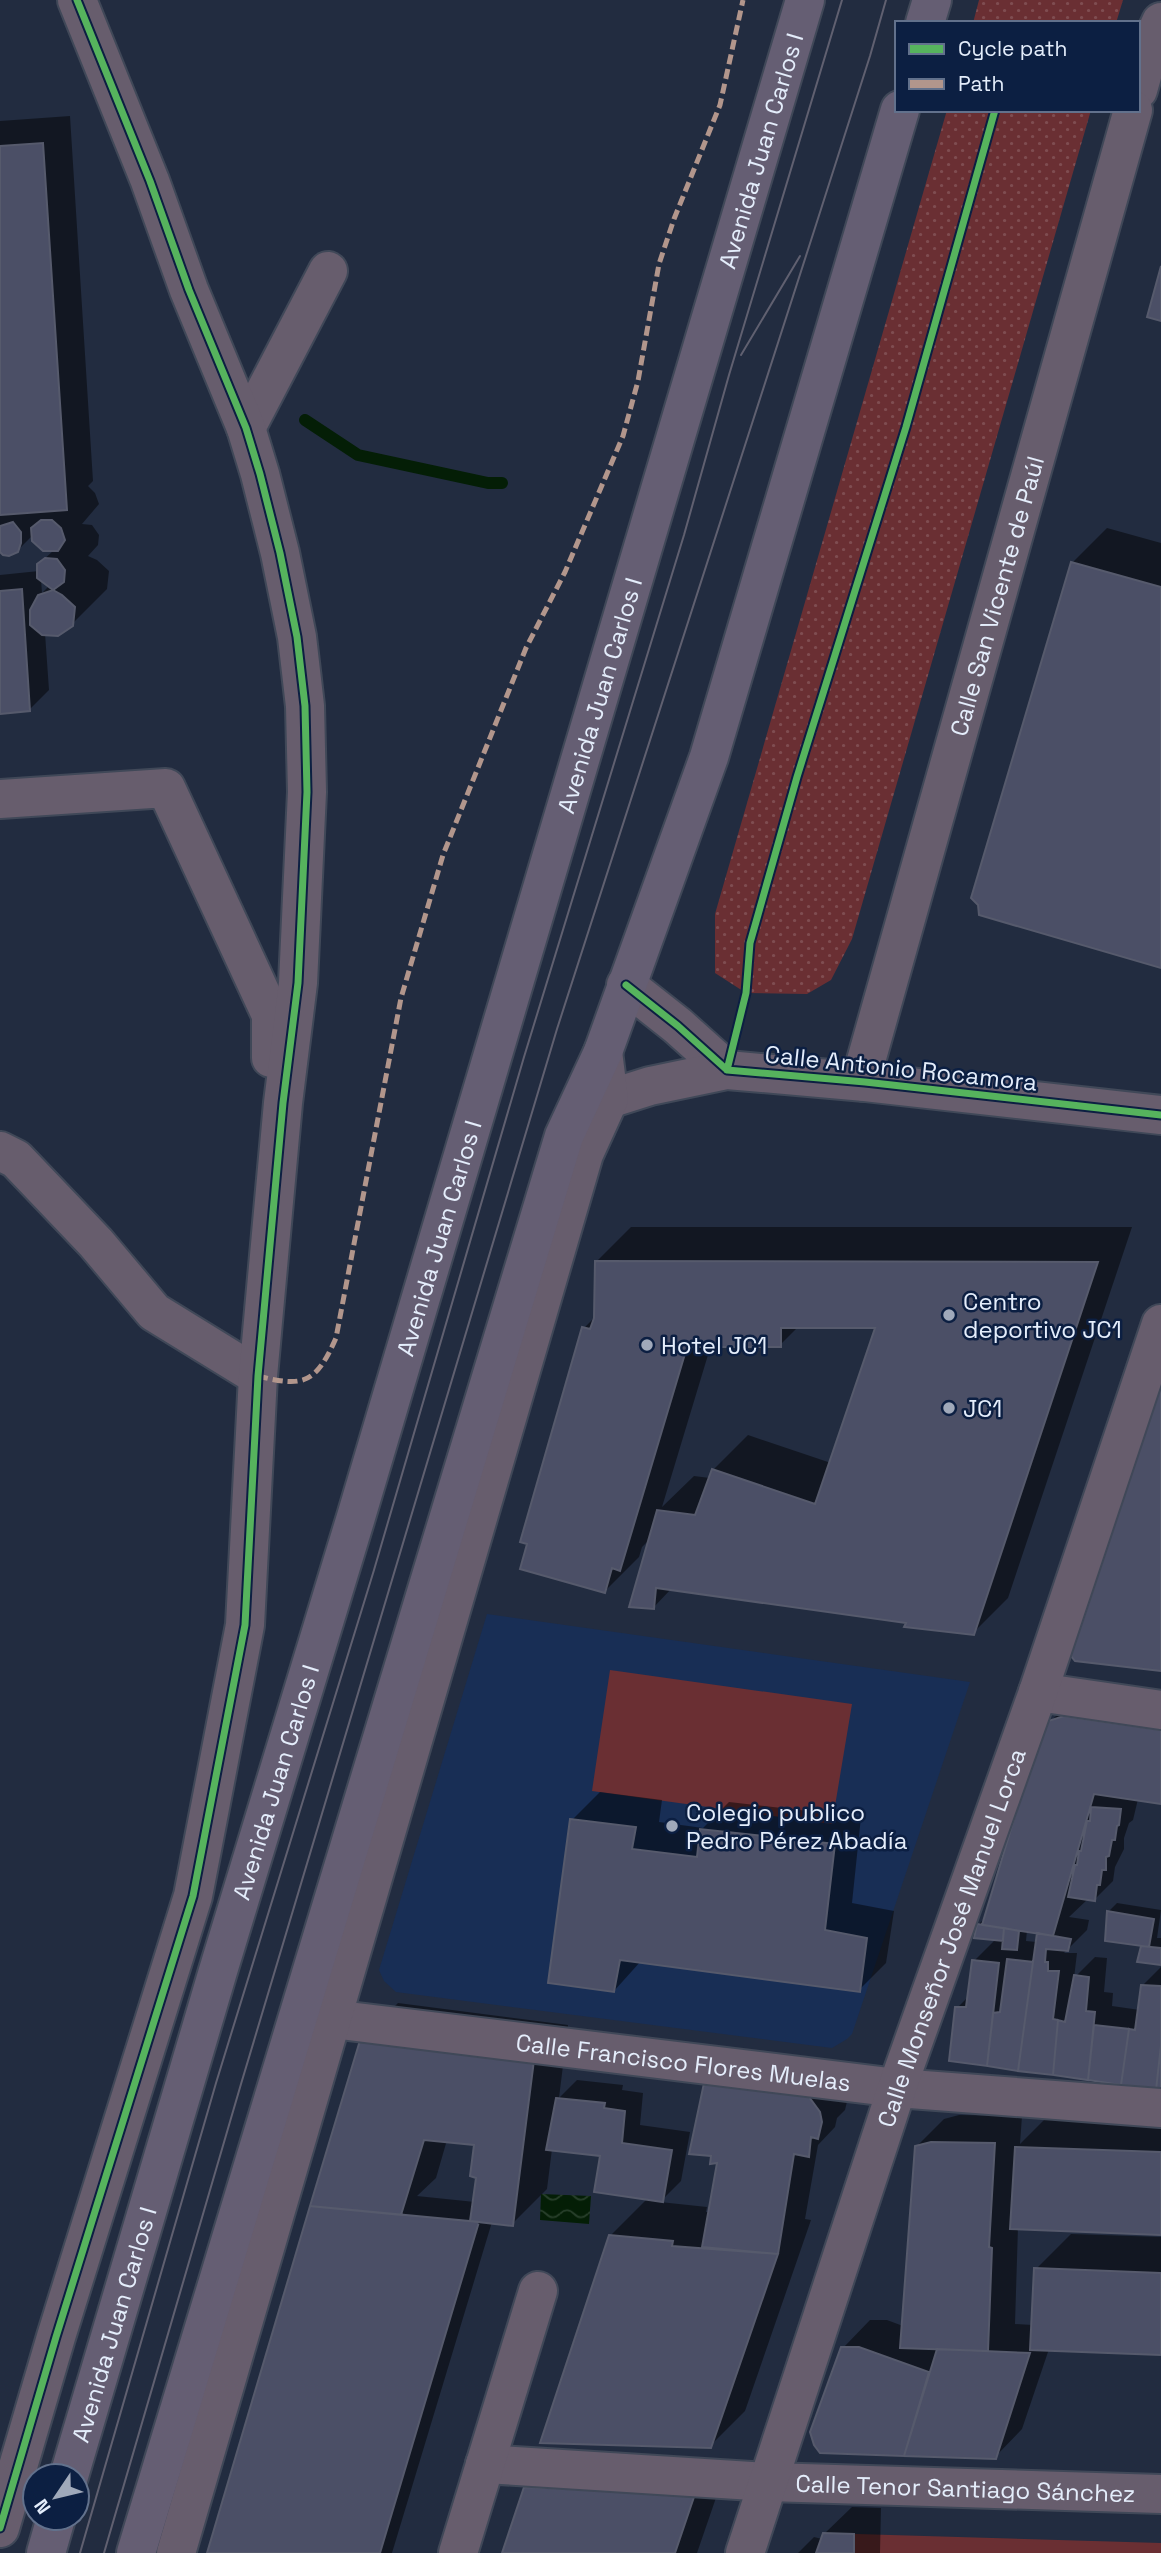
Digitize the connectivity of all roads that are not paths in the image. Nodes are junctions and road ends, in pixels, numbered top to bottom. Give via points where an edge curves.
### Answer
1 (77, 0) edge
2 (804, 0) edge
3 (932, 0) edge
4 (926, 21) edge
5 (1161, 22) edge
6 (1140, 83) edge
7 (899, 112) edge
8 (1132, 112) edge
9 (328, 271) dead end
10 (246, 428) junction
11 (0, 799) edge
12 (626, 985) junction
13 (603, 1052) junction
14 (727, 1070) junction
15 (865, 1082) junction
16 (609, 1100) junction
17 (283, 1104) junction
18 (1161, 1115) edge
19 (564, 1136) junction
20 (0, 1151) edge
21 (1161, 1324) edge
22 (258, 1376) junction
23 (1038, 1692) junction
24 (1161, 1710) edge
25 (332, 2019) junction
26 (897, 2088) junction
27 (1161, 2108) edge
28 (538, 2291) dead end
29 (72, 2462) edge
30 (485, 2464) junction
31 (769, 2482) junction
32 (1161, 2494) edge
33 (0, 2528) edge
34 (52, 2532) edge
35 (46, 2553) edge
36 (136, 2553) edge
37 (176, 2553) edge
38 (458, 2553) edge
39 (744, 2553) edge

1 - 10 street
2 - 29 main road, Avenida Juan Carlos I
3 - 4 main road
5 - 6 street
7 - 12 main road via 709,757
8 - 15 street, Calle San Vicente de Paúl via 870,1048
9 - 10 street
10 - 17 street via 280,553 305,706 307,792 298,983
11 - 17 street via 166,788 271,1015 271,1072
12 - 13 main road
12 - 14 street, Calle Antonio Rocamora
13 - 16 street
13 - 19 main road
14 - 15 street, Calle Antonio Rocamora
14 - 16 street
15 - 18 street, Calle Antonio Rocamora
16 - 19 street
16 - 25 street via 584,1154
17 - 22 street
19 - 36 main road
20 - 22 street via 16,1159 154,1312
21 - 23 street, Calle Monseñor José Manuel Lorca
22 - 33 street via 245,1626 193,1896
23 - 24 street
23 - 26 street, Calle Monseñor José Manuel Lorca
25 - 26 street, Calle Francisco Flores Muelas
25 - 37 street
26 - 27 street, Calle Francisco Flores Muelas
26 - 31 street, Calle Monseñor José Manuel Lorca
28 - 30 street
30 - 31 street, Calle Tenor Santiago Sánchez
30 - 38 street
31 - 32 street, Calle Tenor Santiago Sánchez
31 - 39 street, Calle Monseñor José Manuel Lorca
34 - 35 main road

